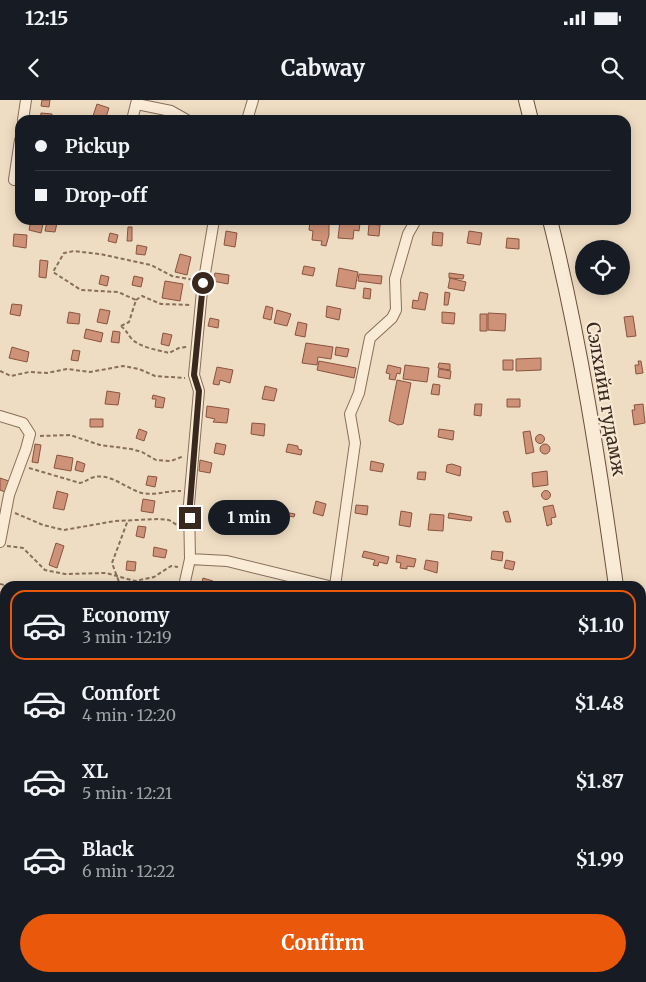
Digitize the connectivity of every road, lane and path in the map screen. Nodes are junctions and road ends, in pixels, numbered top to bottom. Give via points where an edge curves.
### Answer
1 (26, 100) edge
2 (253, 100) edge
3 (527, 101) edge
4 (137, 102) edge
5 (24, 115) edge
6 (133, 115) edge
7 (178, 115) edge
8 (248, 115) edge
9 (530, 115) edge
10 (15, 173) edge
11 (14, 180) dead end
12 (214, 225) edge
13 (413, 225) edge
14 (551, 225) edge
15 (203, 283) junction
16 (136, 300) junction
17 (201, 304) junction
18 (197, 346) junction
19 (0, 372) edge
20 (194, 375) junction
21 (0, 416) edge
22 (30, 434) junction
23 (194, 455) junction
24 (19, 466) junction
25 (190, 491) junction
26 (6, 512) junction
27 (190, 518) junction
28 (128, 520) junction
29 (0, 542) edge
30 (0, 546) edge
31 (189, 564) junction
32 (117, 576) junction
33 (119, 581) edge
34 (185, 581) edge
35 (309, 581) edge
36 (336, 581) edge
37 (615, 581) edge

1 - 5 street
2 - 8 street
3 - 9 main road
4 - 6 street
4 - 7 street
10 - 11 street
12 - 15 street
13 - 36 street via 395,279 396,310 392,318 370,338 359,394 350,414 355,442
14 - 37 main road, Сэлхийн гудамж via 571,311
15 - 16 path via 172,276 150,265 74,251 64,253 53,272 81,290 118,292
15 - 17 street
16 - 17 path via 142,296 161,304
16 - 18 path via 129,322 120,326 127,330 132,340 169,353
17 - 18 street
18 - 20 street
19 - 20 path via 11,376 67,369 90,372 123,366 155,376 181,379
20 - 23 street via 199,391
21 - 22 street via 23,423
22 - 23 path via 44,437 70,435 100,445 131,449 156,460 171,461 179,456
22 - 24 street
23 - 25 street
24 - 25 path via 80,483 90,478 110,479 143,493
24 - 26 street
25 - 27 street
26 - 28 path via 64,530
26 - 29 street
27 - 28 path via 178,525 169,520
27 - 31 street
28 - 32 path via 112,563
30 - 32 path via 23,548 45,570
31 - 32 path via 171,566 154,577 135,581
31 - 34 street
31 - 35 street via 227,561
32 - 33 path

